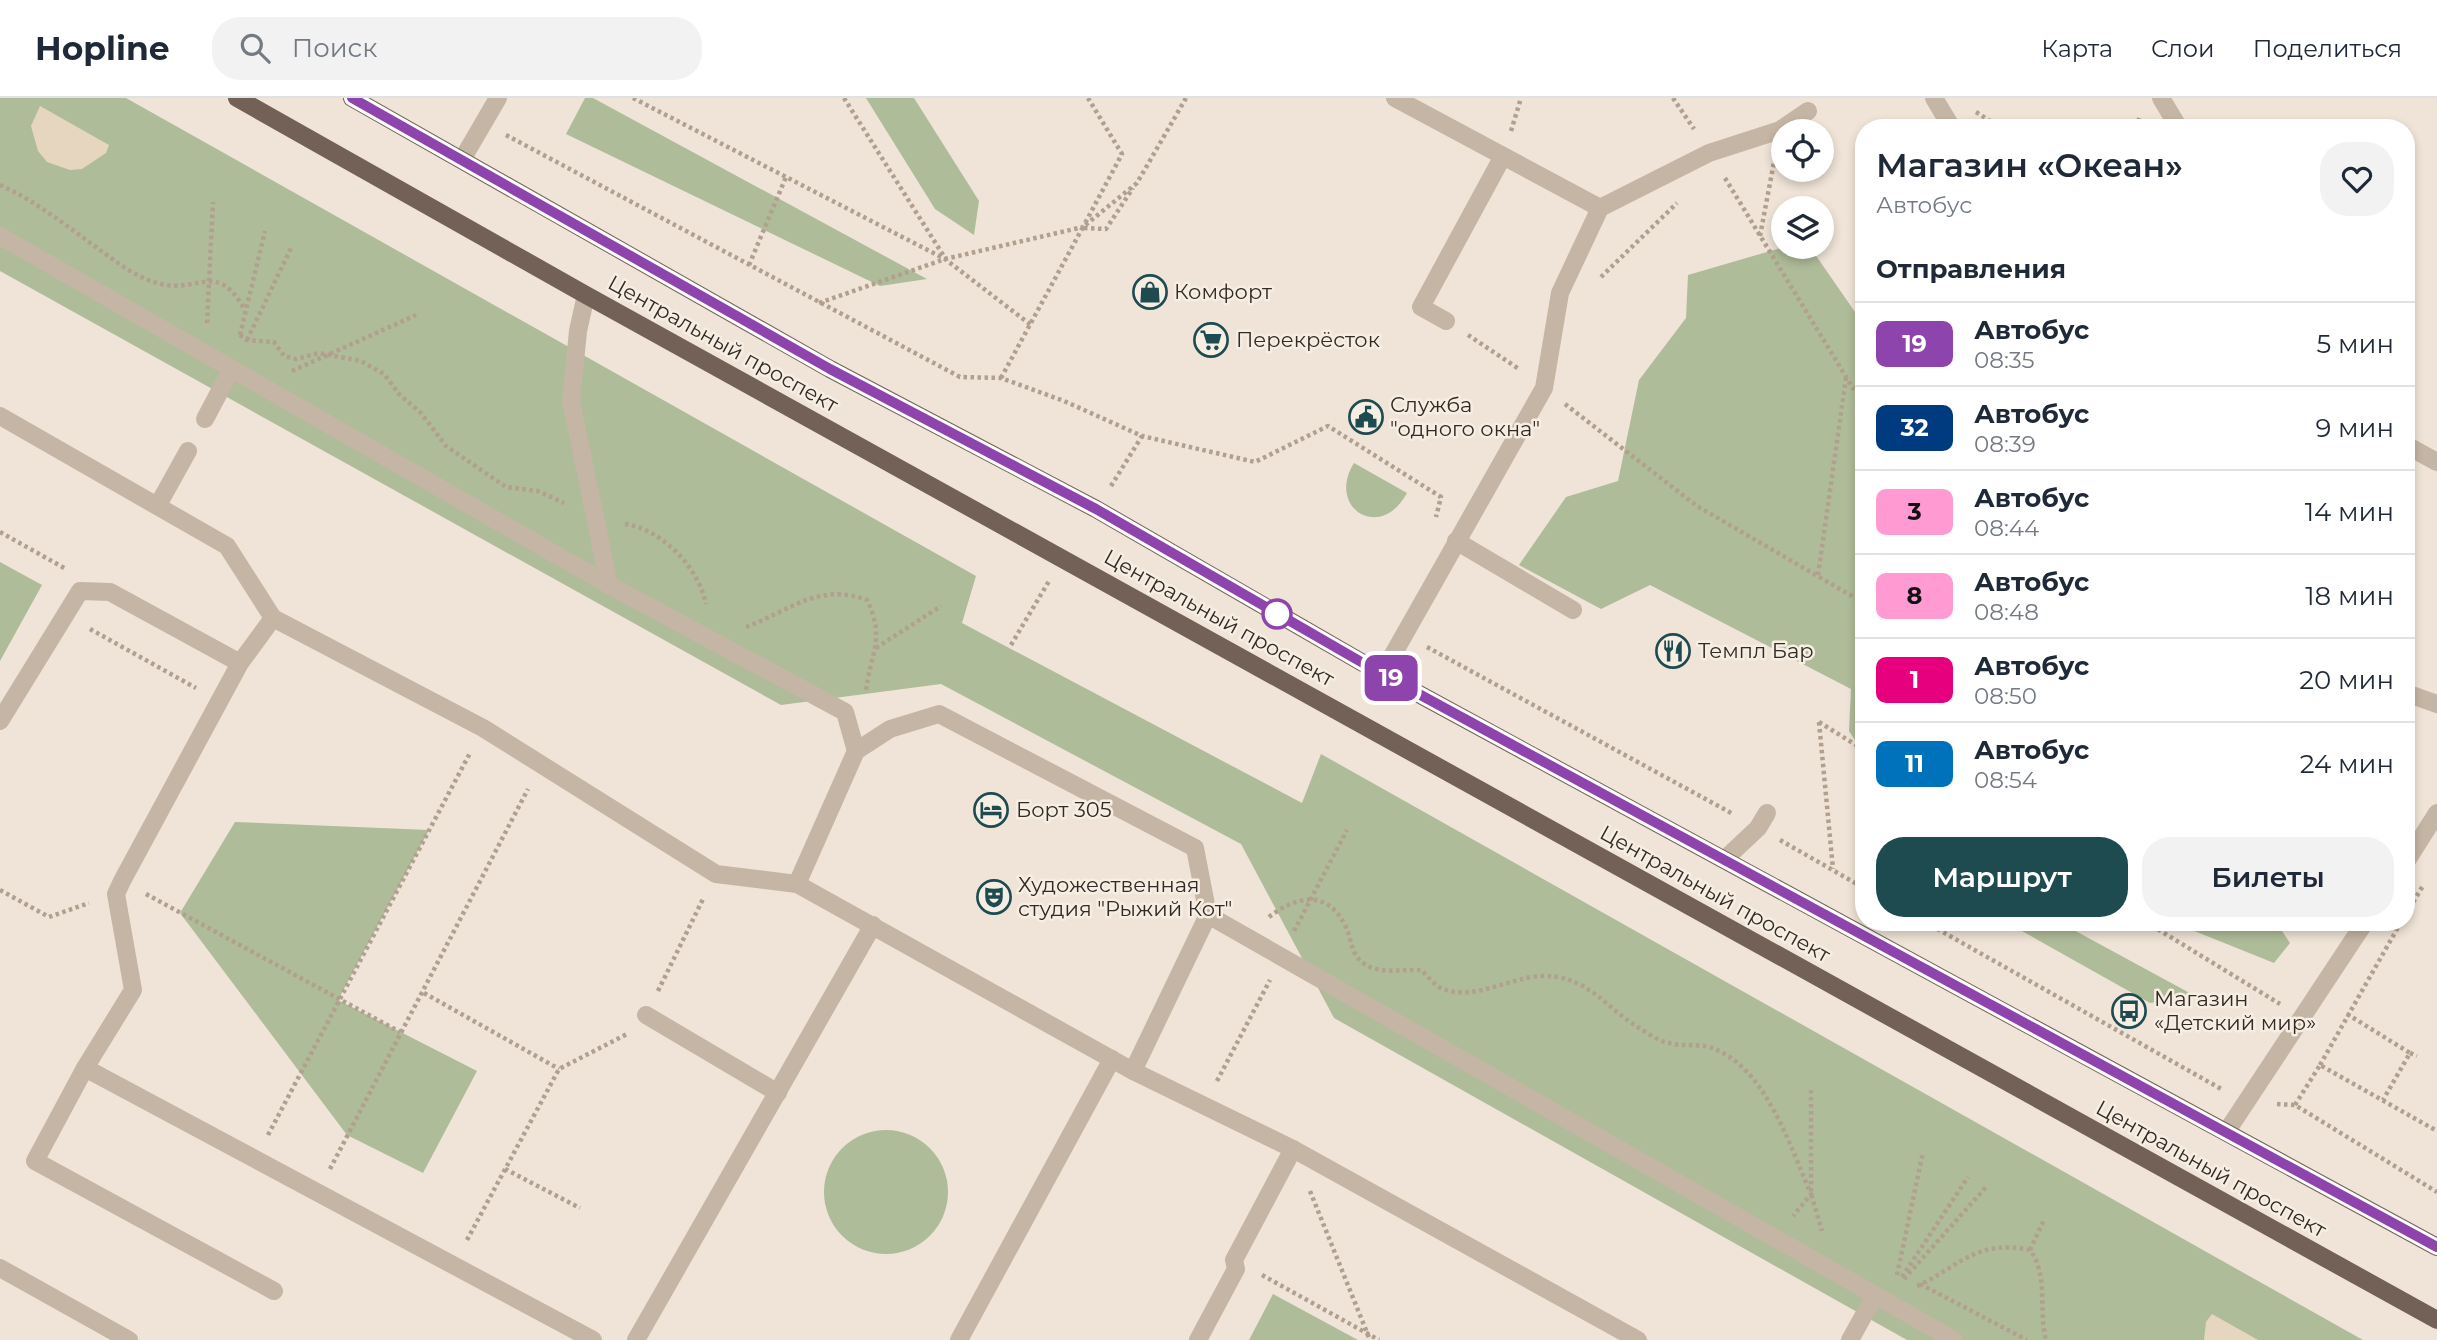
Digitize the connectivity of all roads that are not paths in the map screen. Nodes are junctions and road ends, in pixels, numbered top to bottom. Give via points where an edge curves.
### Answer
1 (237, 98) edge
2 (352, 98) edge
3 (498, 98) edge
4 (1395, 98) edge
5 (1934, 98) edge
6 (2161, 98) edge
7 (1808, 111) dead end
8 (1947, 119) edge
9 (2174, 119) edge
10 (1503, 156) junction
11 (463, 158) junction
12 (1600, 208) junction
13 (0, 236) edge
14 (586, 295) junction
15 (1446, 321) road end
16 (231, 370) junction
17 (0, 416) edge
18 (205, 419) dead end
19 (2415, 450) edge
20 (188, 451) dead end
21 (2437, 462) edge
22 (158, 505) junction
23 (1457, 541) junction
24 (609, 585) junction
25 (1573, 610) dead end
26 (273, 618) junction
27 (240, 663) junction
28 (1382, 674) junction
29 (2415, 697) edge
30 (2437, 704) edge
31 (0, 721) edge
32 (856, 751) junction
33 (2437, 813) edge
34 (1762, 820) road end
35 (2415, 848) edge
36 (1725, 859) junction
37 (797, 884) junction
38 (1208, 915) junction
39 (873, 925) junction
40 (1855, 929) edge
41 (1858, 931) edge
42 (2359, 931) edge
43 (646, 1014) road end
44 (1112, 1059) junction
45 (85, 1068) junction
46 (1133, 1071) junction
47 (778, 1094) junction
48 (2227, 1131) junction
49 (1293, 1149) junction
50 (2437, 1247) edge
51 (0, 1268) edge
52 (274, 1290) dead end
53 (1875, 1295) junction
54 (2437, 1320) edge
55 (129, 1340) edge
56 (593, 1340) edge
57 (636, 1340) edge
58 (958, 1340) edge
59 (1198, 1340) edge
60 (1638, 1340) edge
61 (1850, 1340) edge
62 (1954, 1340) edge

1 - 14 main road, Центральный проспект
2 - 11 main road, Центральный проспект
3 - 11 lane
4 - 10 lane
5 - 8 lane
6 - 9 lane
7 - 12 lane via 1780,130 1709,153
10 - 12 lane
10 - 15 lane via 1421,307
11 - 28 main road, Центральный проспект via 830,369 1096,509
12 - 23 lane via 1560,293 1544,388
13 - 16 lane
14 - 24 lane via 571,401
14 - 54 main road, Центральный проспект
16 - 18 lane
16 - 24 lane
17 - 22 lane
19 - 21 lane
20 - 22 lane
22 - 26 lane via 227,546
23 - 25 lane
23 - 28 lane
24 - 32 lane via 845,712
26 - 27 lane
26 - 37 lane via 483,728 716,874
27 - 31 lane via 110,592 80,591
27 - 45 lane via 119,887 134,990
28 - 36 main road, Центральный проспект
29 - 30 lane
32 - 37 lane
32 - 38 lane via 890,729 939,714 1195,848
33 - 35 lane
34 - 36 lane
36 - 40 main road, Центральный проспект
37 - 39 lane
38 - 46 lane
38 - 53 lane
39 - 44 lane
39 - 47 lane
41 - 48 main road, Центральный проспект
42 - 48 lane
43 - 47 lane
44 - 46 lane
44 - 58 lane
45 - 52 lane via 35,1161
45 - 56 lane
46 - 49 lane
47 - 57 lane
48 - 50 main road, Центральный проспект
49 - 59 lane
49 - 60 lane
51 - 55 lane
53 - 61 lane
53 - 62 lane

